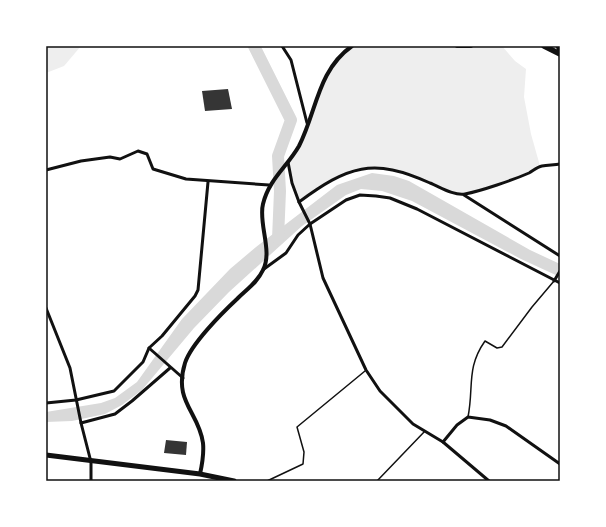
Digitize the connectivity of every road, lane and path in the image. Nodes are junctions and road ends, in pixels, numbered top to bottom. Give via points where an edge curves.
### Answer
1 (282, 46) edge
2 (352, 46) edge
3 (457, 46) edge
4 (471, 46) edge
5 (544, 46) edge
6 (557, 46) edge
7 (560, 54) edge
8 (307, 123) junction
9 (287, 164) junction
10 (560, 164) edge
11 (46, 170) edge
12 (208, 182) junction
13 (270, 185) junction
14 (464, 194) junction
15 (299, 202) junction
16 (310, 224) junction
17 (560, 256) edge
18 (264, 269) junction
19 (560, 271) edge
20 (554, 281) junction
21 (560, 283) edge
22 (46, 308) edge
23 (149, 348) junction
24 (170, 368) junction
25 (366, 370) junction
26 (183, 378) junction
27 (76, 400) junction
28 (46, 403) edge
29 (468, 417) junction
30 (81, 423) junction
31 (425, 431) junction
32 (443, 442) junction
33 (46, 455) edge
34 (91, 462) junction
35 (560, 464) edge
36 (200, 474) junction
37 (225, 480) edge
38 (91, 481) edge
39 (234, 481) edge
40 (267, 481) edge
41 (377, 481) edge
42 (489, 481) edge

1 - 8 street via 291,60
2 - 8 street via 340,55 320,87
3 - 4 street
5 - 7 highway
6 - 7 street
8 - 9 street via 299,144
9 - 13 street
9 - 15 street
10 - 14 street via 540,166 530,173
11 - 12 street via 81,161 110,157 120,159 138,151 147,154 152,169 186,179
12 - 13 street
12 - 23 street via 198,290 162,336
13 - 18 street via 262,206 266,254
14 - 15 street via 448,191 407,172 367,168 344,175
14 - 17 street
15 - 16 street
16 - 18 street via 298,235 286,253
16 - 20 street via 346,200 360,195 390,198 417,209
16 - 25 street via 323,278
18 - 26 street via 254,284 202,336 186,362
19 - 20 street
20 - 21 street
20 - 29 lane via 502,347 497,348 485,341 477,353 471,377
22 - 27 street via 70,368
23 - 24 street
23 - 27 street via 143,362 114,391
24 - 26 street
24 - 30 street via 132,402 114,414
25 - 31 street via 380,391 413,424
25 - 40 lane via 297,427 304,452 303,464
26 - 36 street via 184,399 203,443
27 - 28 street
27 - 30 street
29 - 32 street
29 - 35 street via 490,420 506,426
30 - 34 street
31 - 32 street
31 - 41 lane
32 - 42 street
33 - 34 highway
34 - 36 highway
34 - 38 street
36 - 37 highway
37 - 39 highway

